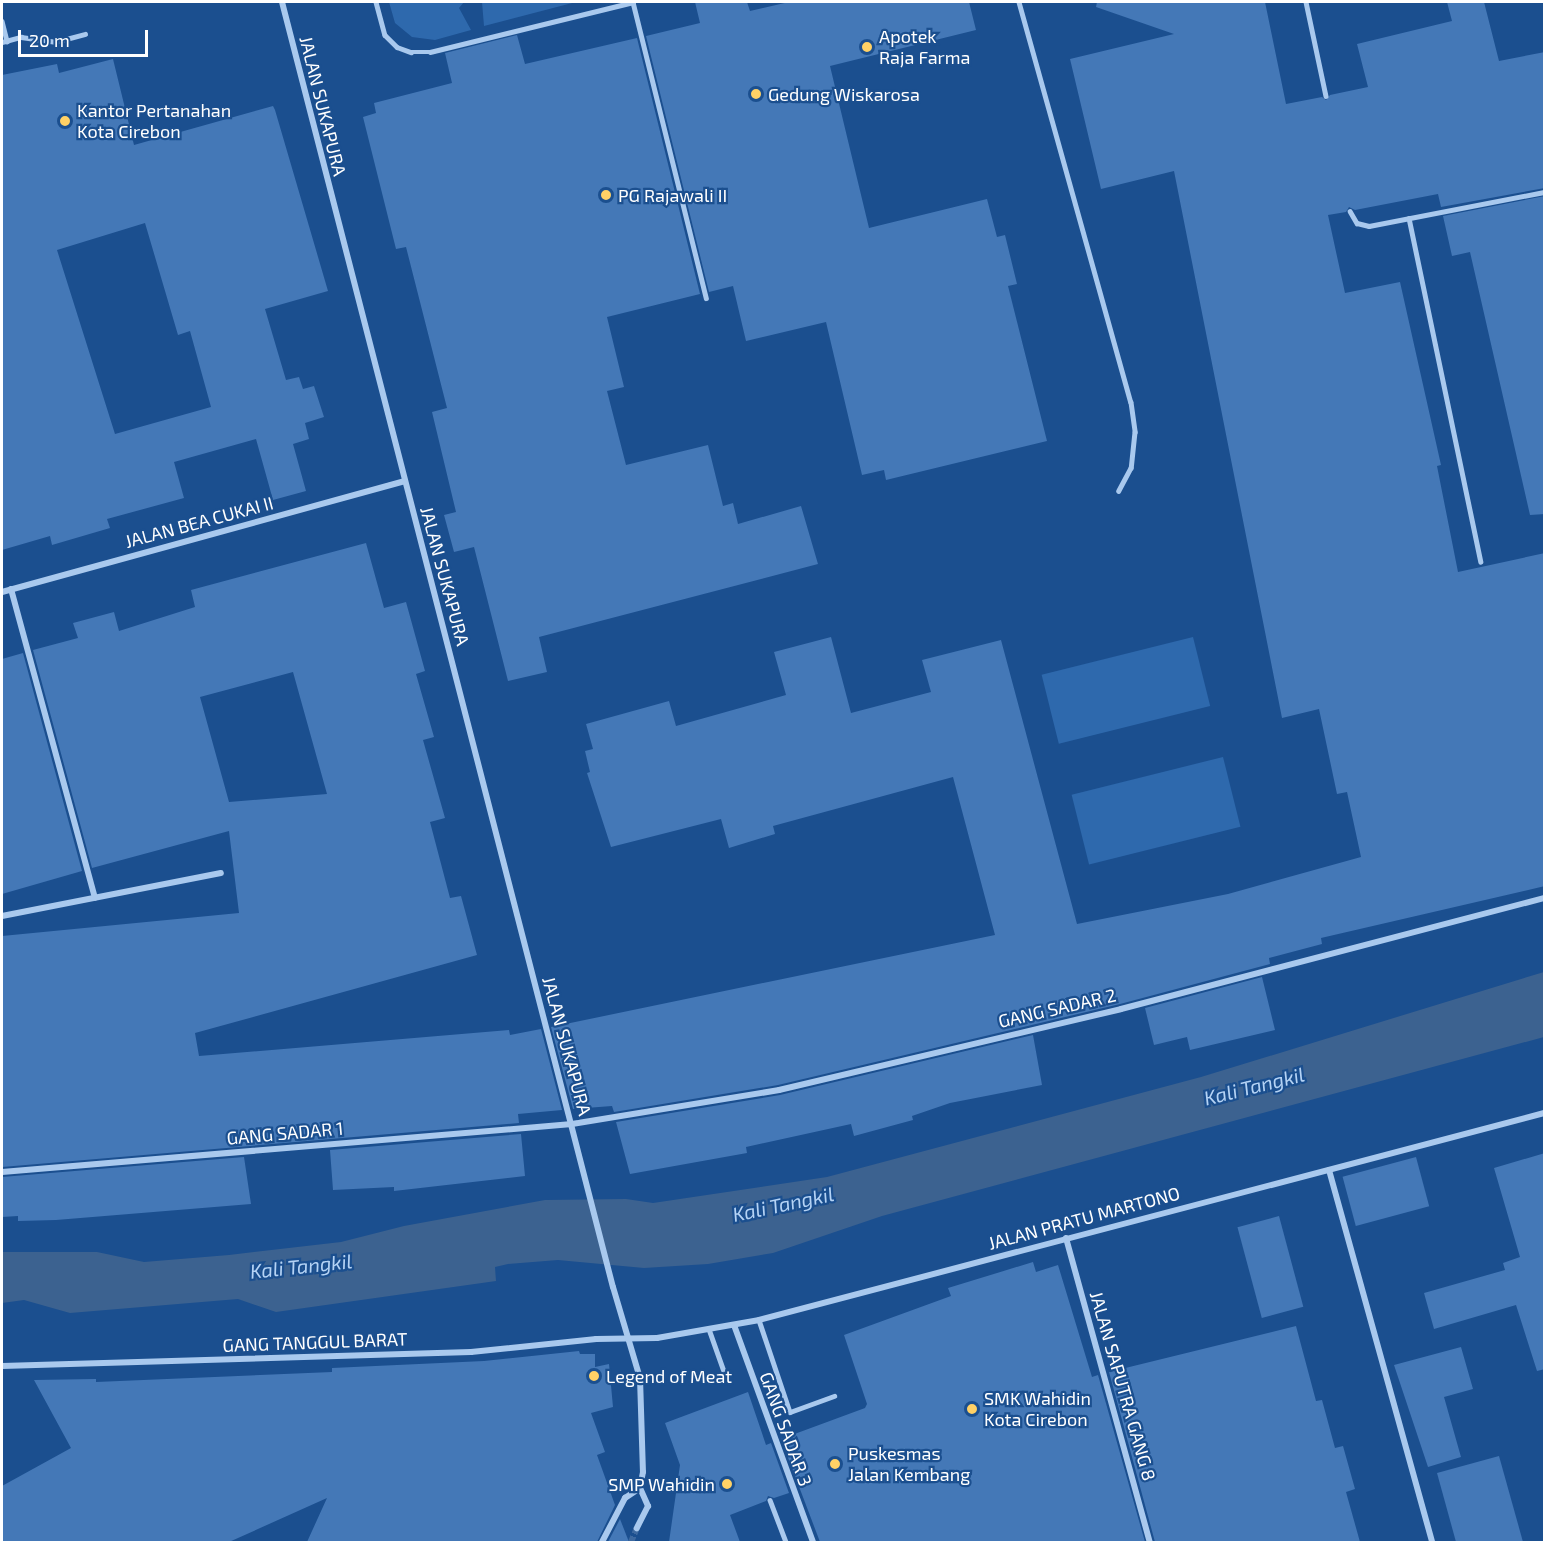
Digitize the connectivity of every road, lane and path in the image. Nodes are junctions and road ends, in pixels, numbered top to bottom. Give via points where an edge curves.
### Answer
1 (282, 2) edge
2 (376, 2) edge
3 (633, 2) edge
4 (1019, 2) edge
5 (1306, 2) edge
6 (2, 21) edge
7 (85, 34) dead end
8 (4, 42) edge
9 (1326, 96) dead end
10 (1545, 192) edge
11 (1350, 211) dead end
12 (1409, 218) junction
13 (706, 298) dead end
14 (405, 481) junction
15 (1119, 491) dead end
16 (1480, 562) dead end
17 (11, 589) junction
18 (2, 592) edge
19 (221, 873) dead end
20 (95, 898) junction
21 (1545, 898) edge
22 (2, 916) edge
23 (1545, 1113) edge
24 (572, 1124) junction
25 (1329, 1170) junction
26 (2, 1172) edge
27 (1066, 1238) junction
28 (759, 1320) junction
29 (734, 1326) junction
30 (709, 1329) junction
31 (629, 1339) junction
32 (2, 1366) edge
33 (726, 1377) dead end
34 (834, 1396) dead end
35 (640, 1488) junction
36 (770, 1500) dead end
37 (638, 1528) tunnel mouth
38 (602, 1542) edge
39 (786, 1542) edge
40 (813, 1542) edge
41 (1150, 1542) edge
42 (1432, 1542) edge

1 - 14 street, JALAN SUKAPURA
2 - 3 lane via 385,35 397,47 411,52 430,52
3 - 13 lane
4 - 15 lane via 1131,402 1135,432 1132,459
5 - 9 lane
6 - 8 lane
7 - 8 lane via 55,42 21,37
10 - 12 lane
11 - 12 lane via 1363,226
12 - 16 lane
14 - 17 street, JALAN BEA CUKAI II
14 - 24 street, JALAN SUKAPURA
17 - 18 street, JALAN BEA CUKAI II
17 - 20 street
19 - 20 street
20 - 22 street
21 - 24 street, GANG SADAR 2 via 1121,1009 779,1090
23 - 25 street, JALAN PRATU MARTONO
24 - 26 street, GANG SADAR 1
24 - 31 street, JALAN SUKAPURA
25 - 27 street, JALAN PRATU MARTONO
25 - 42 street
27 - 28 street, JALAN PRATU MARTONO
27 - 41 street, JALAN SAPUTRA GANG 8
28 - 29 street, JALAN PRATU MARTONO
28 - 34 lane via 787,1409 793,1411
29 - 30 street, JALAN PRATU MARTONO
29 - 40 street, GANG SADAR 3
30 - 31 street, JALAN PRATU MARTONO
30 - 33 lane
31 - 32 street, GANG TANGGUL BARAT via 471,1352
31 - 35 street, JALAN SUKAPURA via 640,1378 643,1414
35 - 37 street, JALAN SUKAPURA via 648,1506
35 - 38 street via 625,1498
36 - 39 lane

